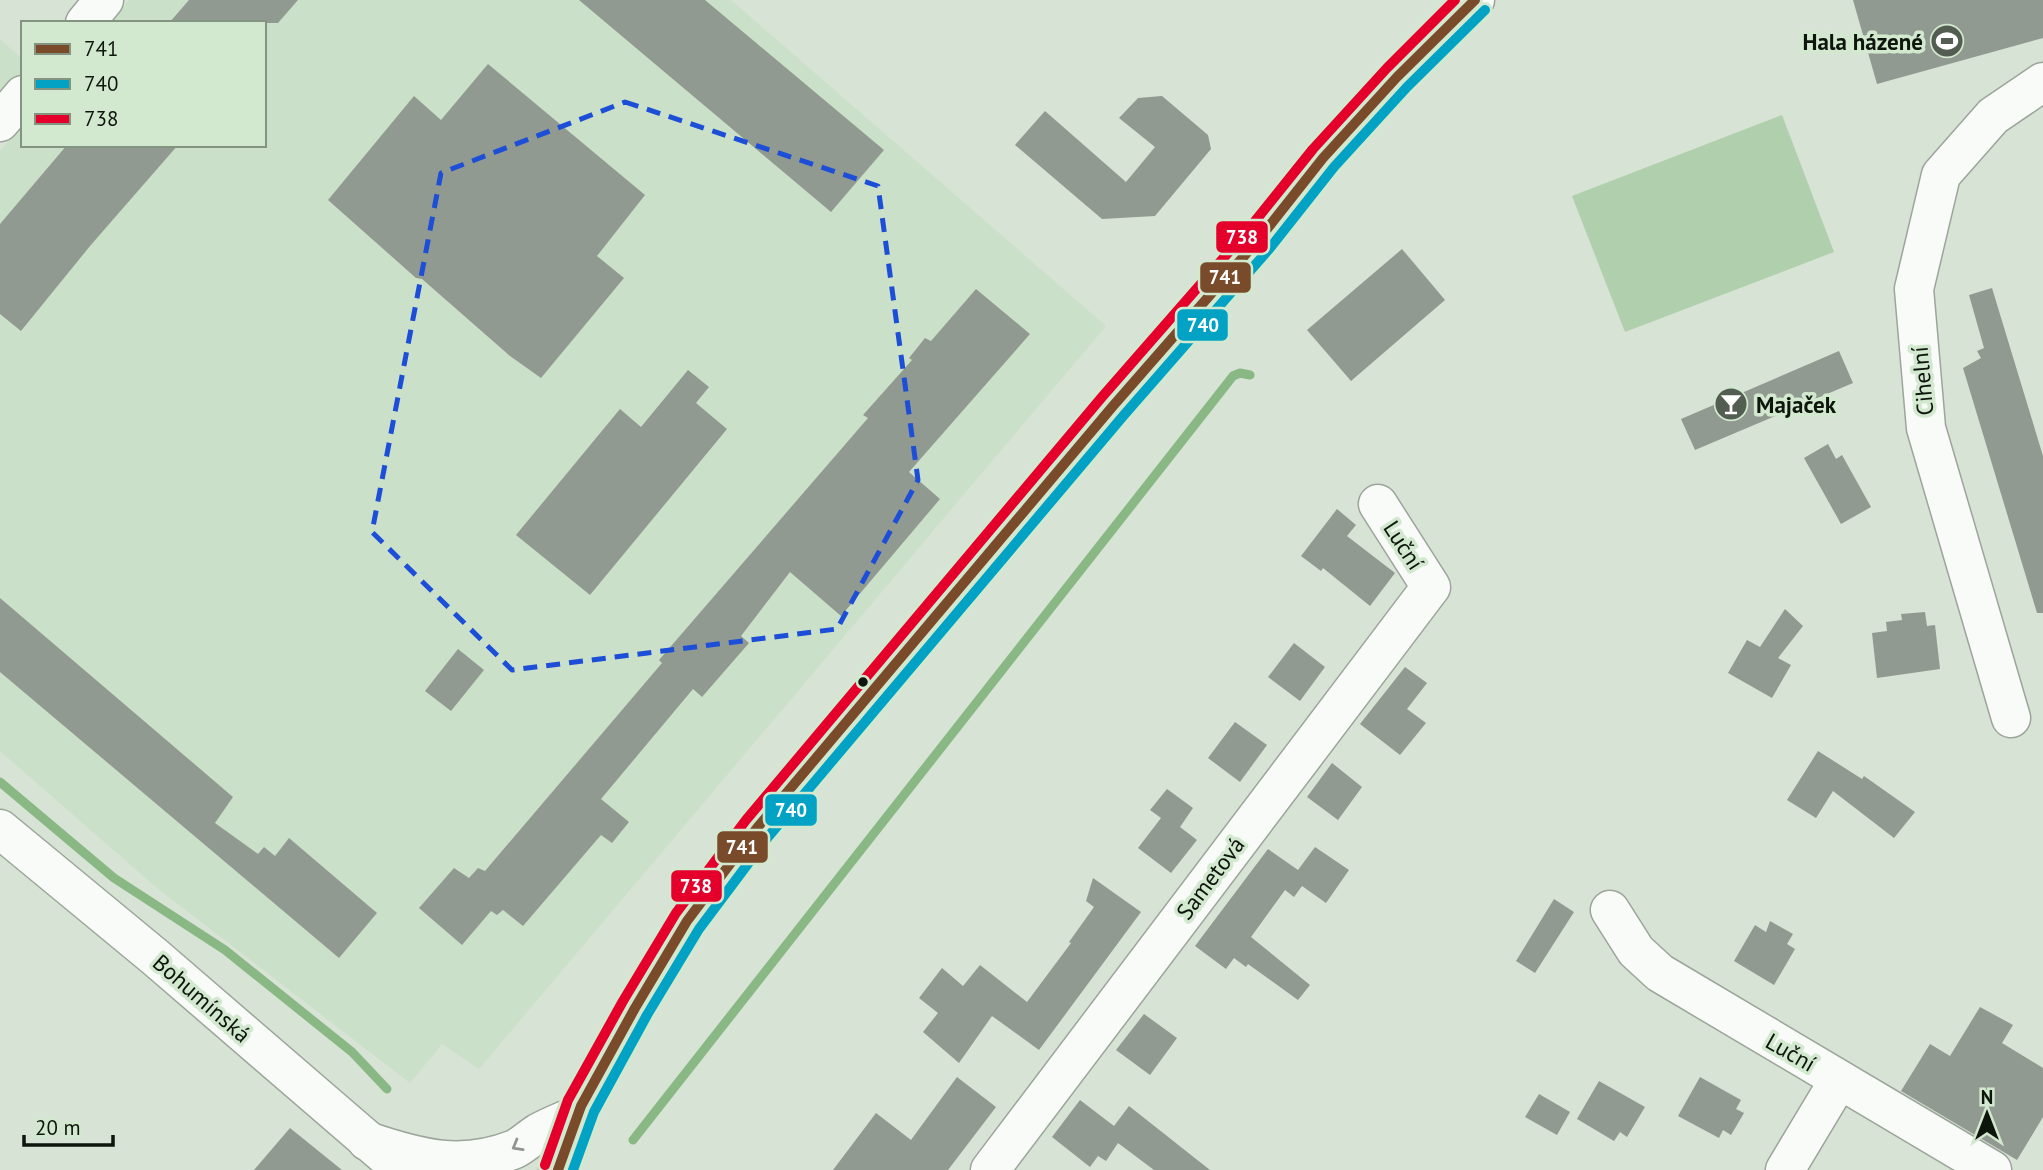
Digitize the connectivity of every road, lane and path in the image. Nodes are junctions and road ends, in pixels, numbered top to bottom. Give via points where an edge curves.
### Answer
1 (104, 0) edge
2 (1463, 5) edge
3 (87, 21) edge
4 (2043, 82) edge
5 (21, 97) edge
6 (0, 122) edge
7 (1378, 504) dead end
8 (1431, 587) joint
9 (2011, 718) dead end
10 (0, 829) edge
11 (1610, 910) dead end
12 (1839, 1080) junction
13 (577, 1115) junction
14 (389, 1161) edge
15 (558, 1170) edge
16 (990, 1170) edge
17 (1785, 1170) edge
18 (1992, 1170) edge

1 - 3 street
2 - 13 street via 1323,158 757,828 687,921
4 - 9 street, Cihelní via 1993,116 1941,175 1914,289 1926,428
5 - 6 street
7 - 8 street, Luční
8 - 16 street, Sametová
10 - 14 street, Bohumínská
11 - 12 street, Luční via 1636,951 1660,973
12 - 17 street
12 - 18 street, Luční
13 -> 14 street via 493,1159 452,1164 421,1159
13 - 15 street

